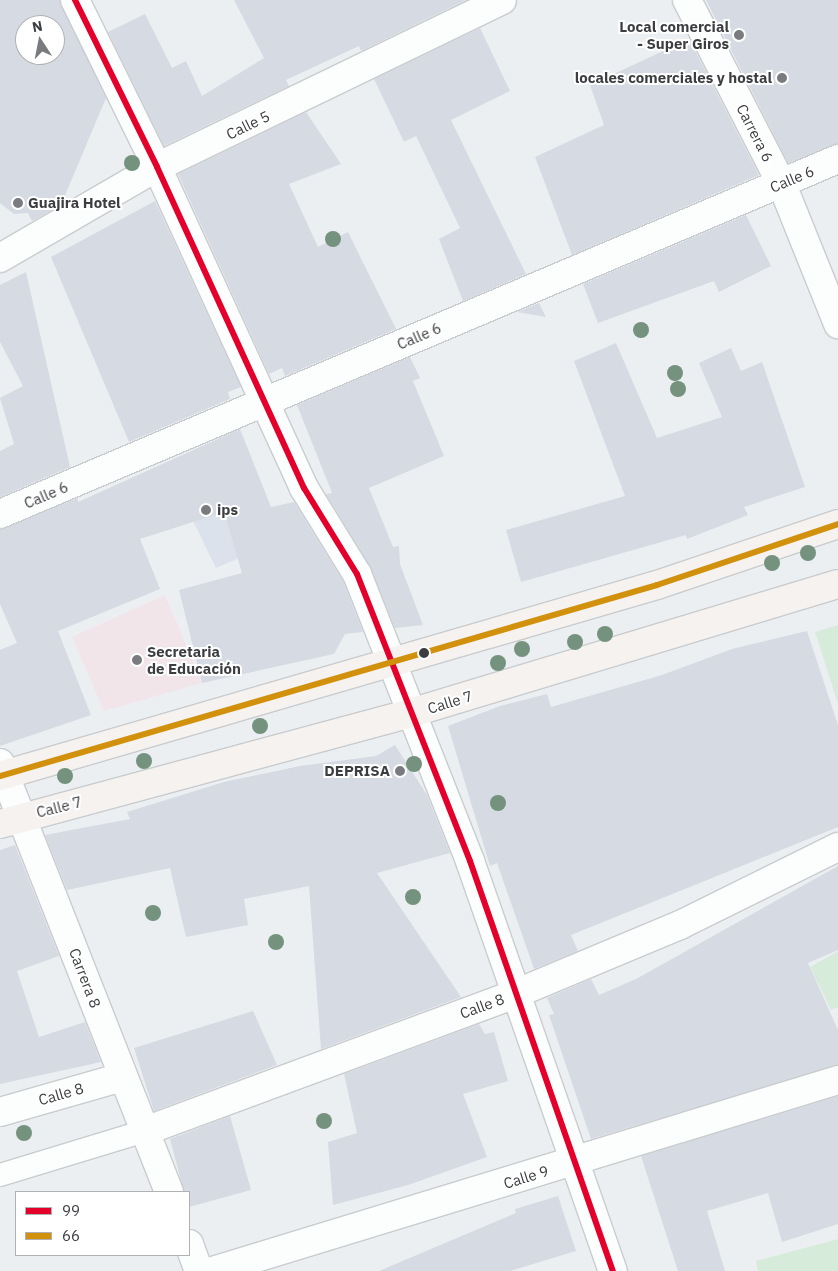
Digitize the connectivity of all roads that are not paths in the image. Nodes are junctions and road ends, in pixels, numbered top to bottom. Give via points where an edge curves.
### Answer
1 (75, 0) edge
2 (502, 0) edge
3 (687, 0) edge
4 (838, 159) edge
5 (157, 167) junction
6 (781, 184) junction
7 (0, 258) edge
8 (838, 324) edge
9 (265, 401) junction
10 (0, 514) edge
11 (838, 524) edge
12 (838, 584) edge
13 (392, 661) junction
14 (414, 712) junction
15 (2, 771) edge
16 (12, 820) edge
17 (838, 847) edge
18 (515, 994) junction
19 (122, 1077) junction
20 (838, 1080) edge
21 (0, 1112) edge
22 (145, 1132) junction
23 (574, 1162) junction
24 (0, 1175) edge
25 (169, 1191) edge
26 (190, 1247) edge
27 (199, 1271) edge
28 (213, 1271) edge
29 (613, 1271) edge

1 - 5 street
2 - 5 street, Calle 5
3 - 6 street, Carrera 6
4 - 6 street, Calle 6
5 - 7 street, Calle 5
5 - 9 street
6 - 8 street, Carrera 6
6 - 9 street, Calle 6
9 - 10 street, Calle 6
9 - 13 street via 304,488 357,574
11 - 13 street via 657,585
12 - 14 street, Calle 7
13 - 14 street
13 - 15 street
14 - 16 street, Calle 7
14 - 18 street
15 - 16 street, Carrera 8
16 - 19 street, Carrera 8
17 - 18 street, Calle 8 via 680,925
18 - 22 street, Calle 8
18 - 23 street
19 - 21 street, Calle 8
19 - 22 street, Carrera 8
20 - 23 street, Calle 9
22 - 24 lane
22 - 25 street, Carrera 8
23 - 28 street, Calle 9
23 - 29 street
26 - 27 street

